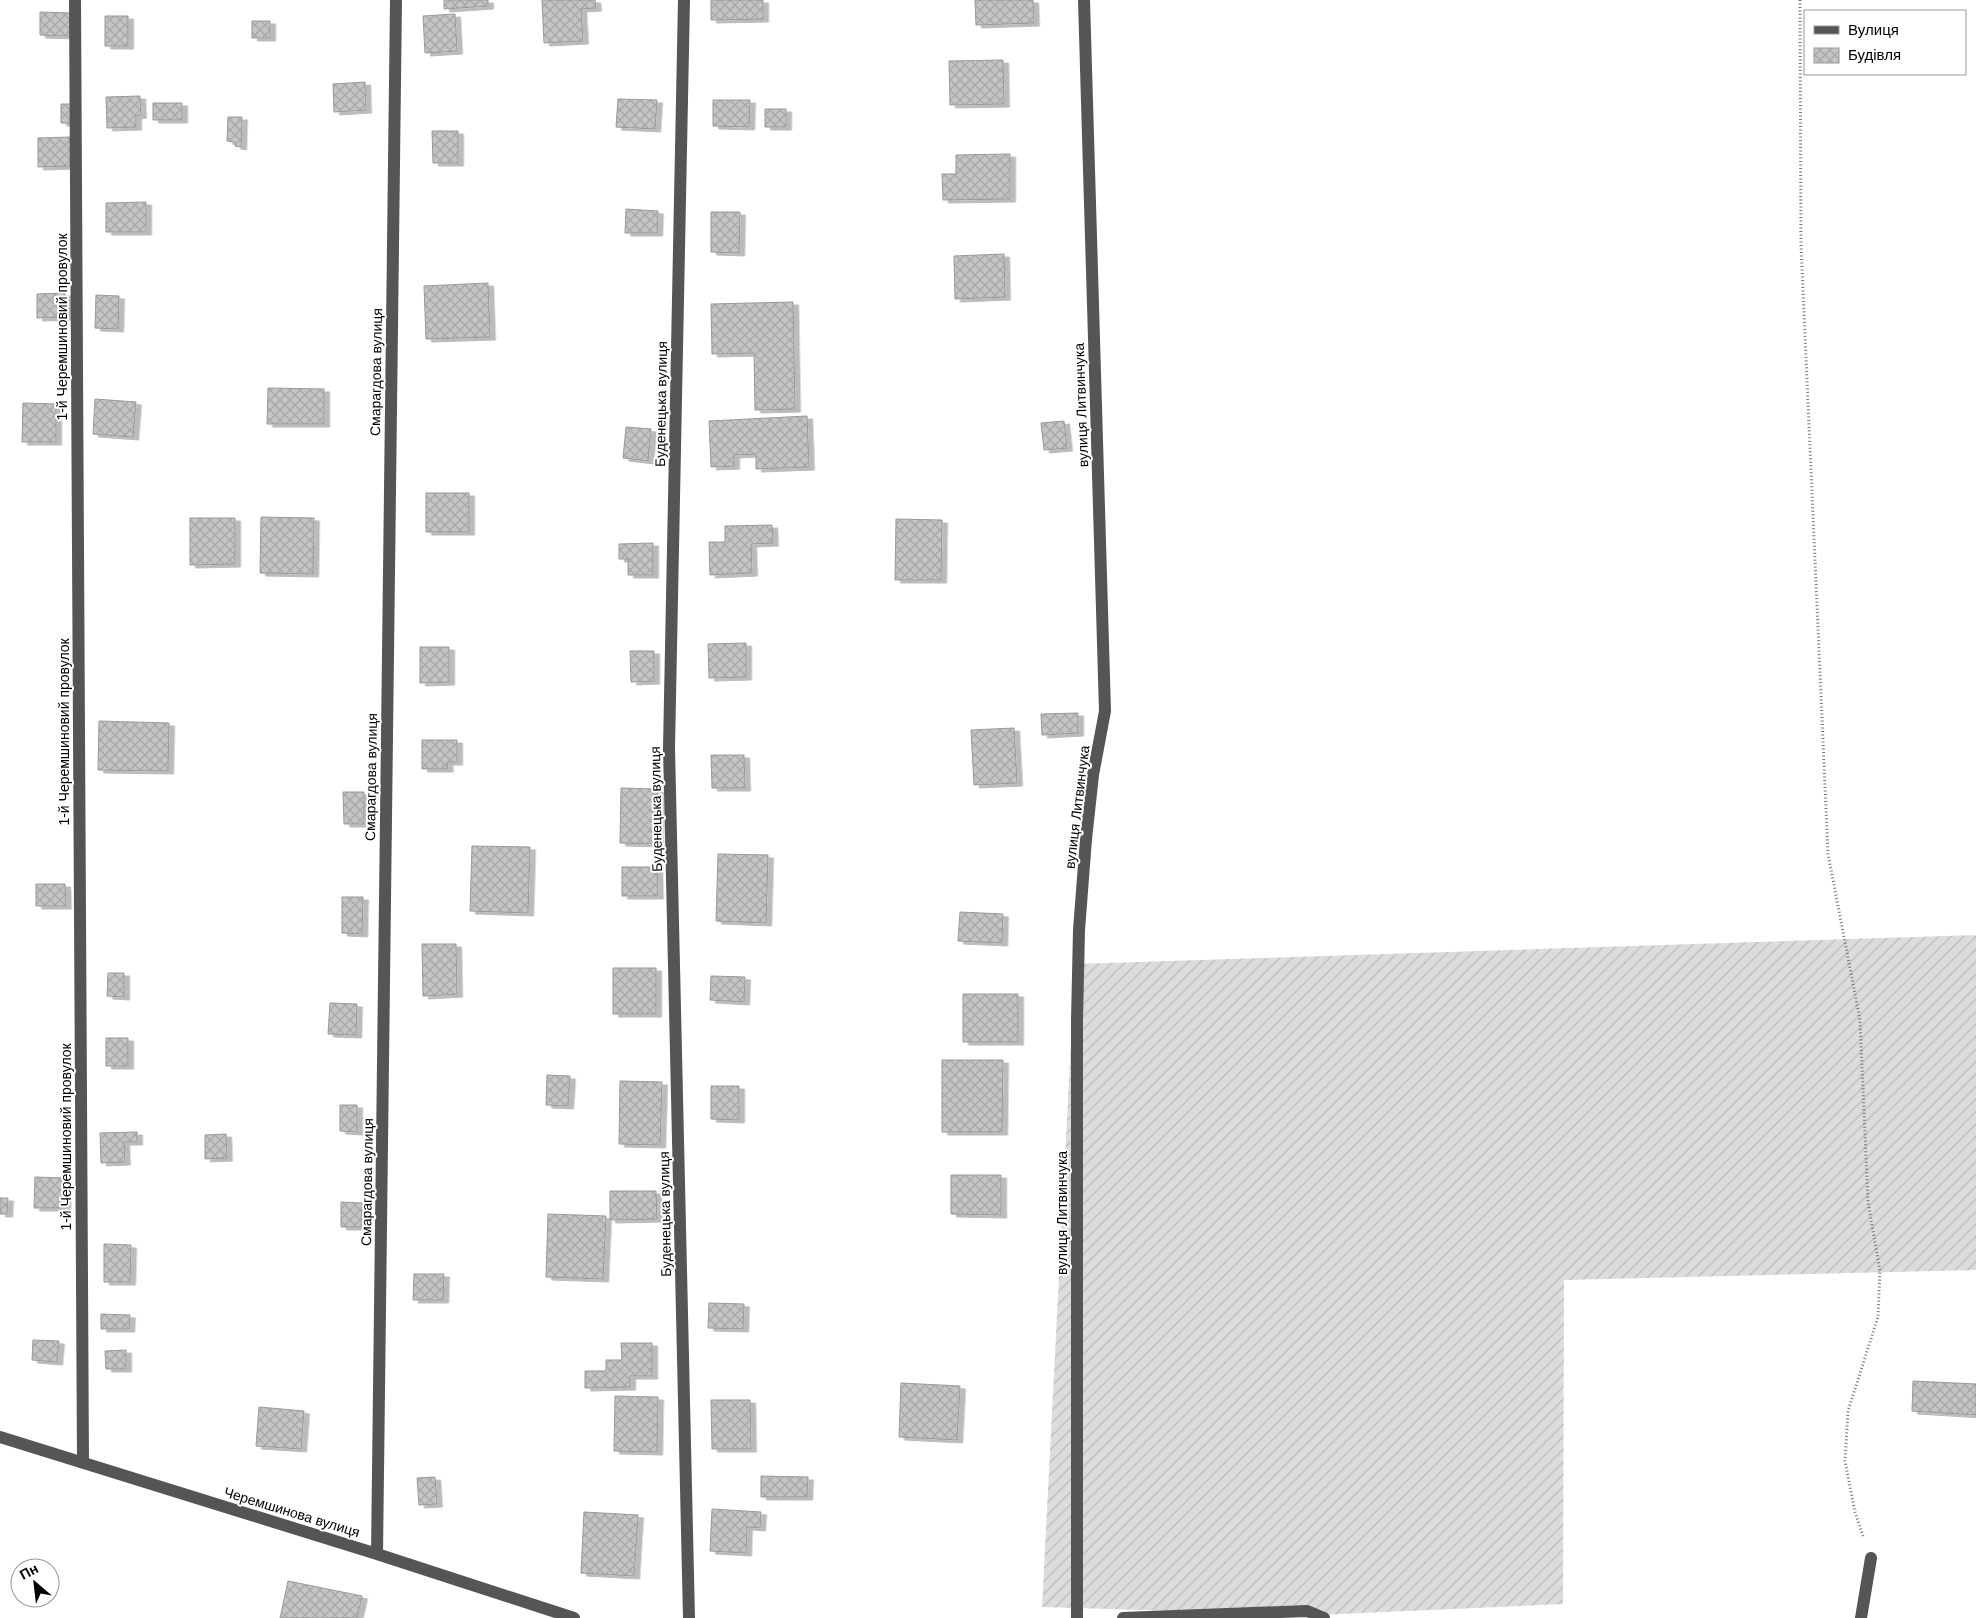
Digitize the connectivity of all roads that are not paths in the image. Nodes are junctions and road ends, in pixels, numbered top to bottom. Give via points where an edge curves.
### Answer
1 (75, 0) edge
2 (396, 0) edge
3 (684, 0) edge
4 (1084, 0) edge
5 (0, 1437) edge
6 (83, 1464) junction
7 (377, 1554) junction
8 (1871, 1558) road end
9 (574, 1618) edge
10 (689, 1618) edge
11 (1077, 1618) edge
12 (1123, 1618) edge
13 (1324, 1618) edge
14 (1861, 1618) edge

1 - 6 street, 1-й Черемшиновий провулок
2 - 7 street, Смарагдова вулиця
3 - 10 street, Буденецька вулиця via 669,748
4 - 11 street, вулиця Литвинчука via 1105,711 1093,775 1080,930 1077,1020
5 - 6 street, Черемшинова вулиця
6 - 7 street, Черемшинова вулиця
7 - 9 street, Черемшинова вулиця
8 - 14 street
12 - 13 street via 1307,1611

